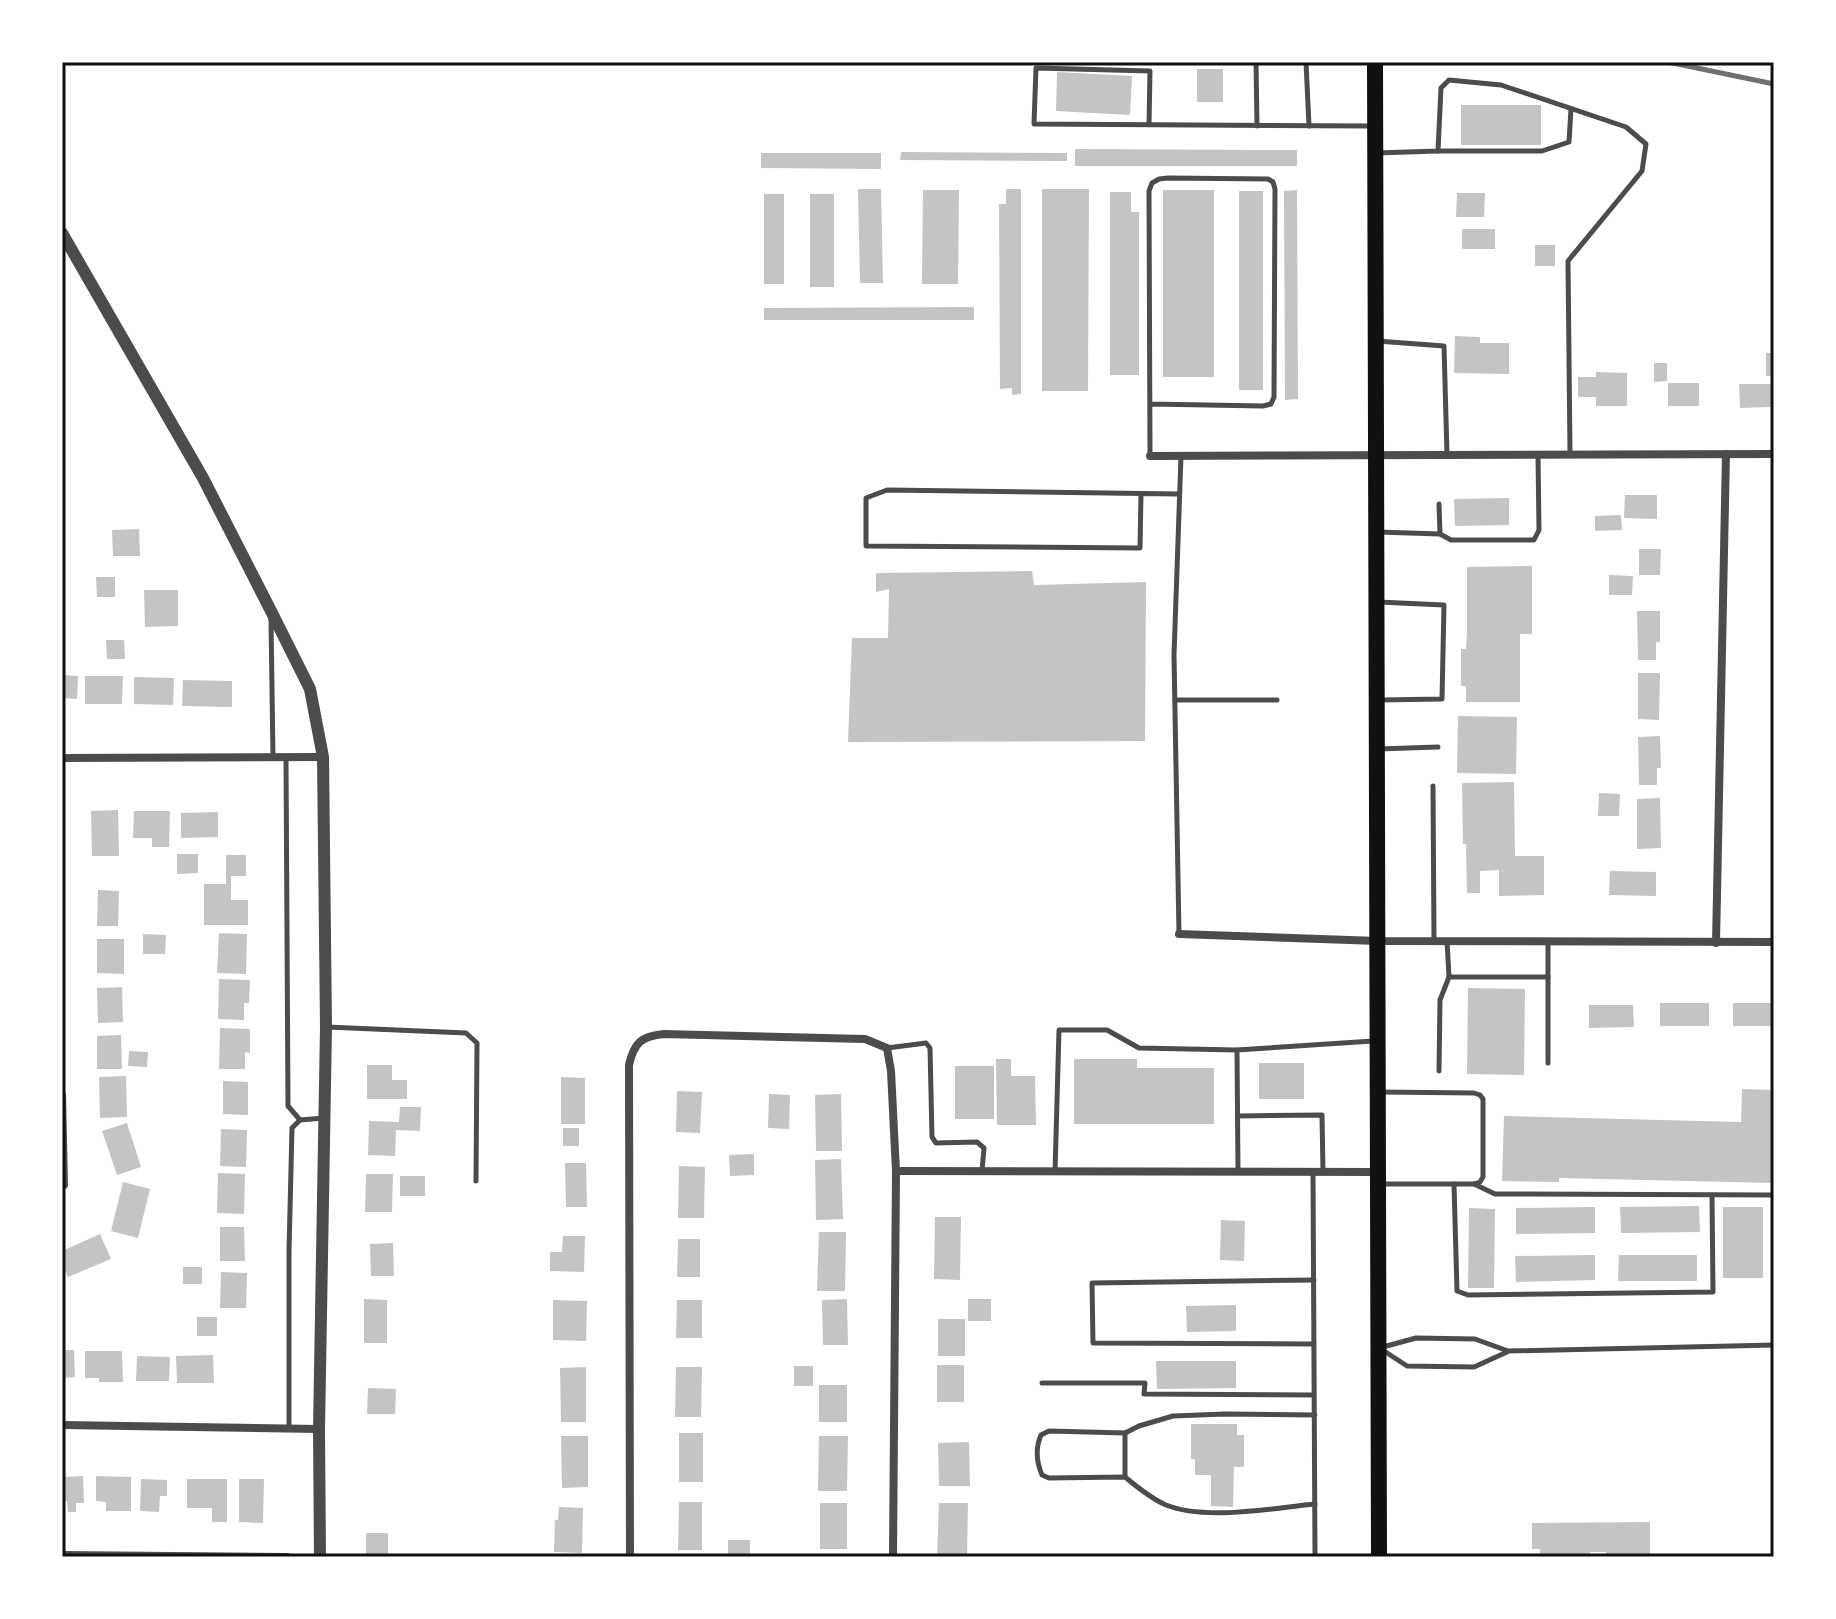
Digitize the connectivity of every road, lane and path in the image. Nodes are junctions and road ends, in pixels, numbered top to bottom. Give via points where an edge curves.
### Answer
1 (1256, 62) edge
2 (1306, 62) edge
3 (1375, 62) edge
4 (1571, 109) junction
5 (1149, 125) junction
6 (1257, 126) junction
7 (1309, 126) junction
8 (1375, 126) junction
9 (1438, 151) junction
10 (1375, 153) junction
11 (62, 233) edge
12 (1376, 341) junction
13 (1150, 404) junction
14 (1726, 454) junction
15 (1774, 454) edge
16 (1376, 455) junction
17 (1447, 455) junction
18 (1538, 455) junction
19 (1570, 455) junction
20 (1150, 456) joint
21 (1181, 456) junction
22 (1141, 494) junction
23 (1179, 494) junction
24 (1439, 504) dead end
25 (1377, 532) junction
26 (1440, 534) junction
27 (1377, 602) junction
28 (271, 611) junction
29 (1175, 700) junction
30 (1277, 700) dead end
31 (1377, 700) junction
32 (1438, 747) dead end
33 (1377, 749) junction
34 (323, 757) junction
35 (62, 758) edge
36 (273, 758) junction
37 (286, 758) junction
38 (1433, 786) dead end
39 (1179, 934) joint
40 (1378, 941) junction
41 (1434, 941) junction
42 (1447, 941) junction
43 (1548, 942) junction
44 (1774, 942) edge
45 (1716, 943) junction
46 (1449, 977) junction
47 (1548, 977) junction
48 (326, 1027) junction
49 (1378, 1040) junction
50 (887, 1048) junction
51 (1237, 1050) junction
52 (1548, 1063) dead end
53 (1439, 1071) dead end
54 (1378, 1092) junction
55 (62, 1095) edge
56 (1238, 1116) junction
57 (325, 1118) junction
58 (300, 1120) junction
59 (896, 1171) junction
60 (982, 1172) junction
61 (1055, 1172) junction
62 (1238, 1172) junction
63 (1313, 1172) junction
64 (1323, 1172) junction
65 (1378, 1178) junction
66 (476, 1181) dead end
67 (1454, 1184) junction
68 (1474, 1184) junction
69 (64, 1185) dead end
70 (1712, 1195) junction
71 (1774, 1195) edge
72 (1314, 1280) junction
73 (1314, 1344) junction
74 (1774, 1345) edge
75 (1379, 1348) junction
76 (1508, 1351) junction
77 (1042, 1383) dead end
78 (1314, 1395) junction
79 (1315, 1415) junction
80 (62, 1425) edge
81 (289, 1428) junction
82 (319, 1429) junction
83 (1125, 1433) junction
84 (1125, 1477) junction
85 (1315, 1504) junction
86 (62, 1555) edge
87 (287, 1557) edge
88 (320, 1557) edge
89 (630, 1557) edge
90 (893, 1557) edge
91 (1315, 1557) edge
92 (1379, 1557) edge

1 - 6 lane
2 - 7 lane
3 - 8 main road
4 - 9 lane via 1569,142 1556,147
4 - 9 lane via 1501,85 1449,80 1441,88
4 - 19 lane via 1626,127 1646,144 1642,171 1568,261
5 - 5 lane via 1034,124 1036,68 1150,71
5 - 6 lane
6 - 7 lane
7 - 8 lane
8 - 10 main road
9 - 10 lane
10 - 12 main road
11 - 28 street via 203,478
12 - 16 main road
12 - 17 lane via 1444,346
13 - 13 lane via 1152,183 1168,178 1268,179 1275,189 1271,404
13 - 20 lane
14 - 15 street
14 - 19 street
14 - 45 street
16 - 17 street
16 - 21 street
16 - 25 main road
17 - 18 street
18 - 19 street
18 - 26 lane via 1539,530 1534,540 1451,540
20 - 21 street
21 - 23 lane
22 - 22 lane via 887,490 866,498 866,546 1140,548
22 - 23 lane
23 - 29 lane
24 - 26 lane
25 - 26 lane
25 - 27 main road
27 - 31 main road
27 - 31 lane via 1444,605 1442,699
28 - 34 street via 310,689
28 - 36 lane
29 - 30 lane
29 - 39 lane
31 - 33 main road
32 - 33 lane
33 - 40 main road
34 - 37 street
34 - 48 street
35 - 36 street
36 - 37 street
37 - 58 lane via 288,1106
38 - 41 lane
39 - 40 street
40 - 41 street
40 - 49 main road
41 - 42 street
42 - 43 street
42 - 46 lane
43 - 45 street
43 - 47 lane
44 - 45 street
46 - 47 lane
46 - 53 lane via 1440,1000
47 - 52 lane
48 - 57 street
48 - 66 lane via 466,1033 477,1043
49 - 51 lane
49 - 54 main road
50 - 59 street
50 - 60 lane via 926,1043 930,1048 932,1137 936,1143 977,1142 984,1148
50 - 89 street via 865,1039 664,1034 650,1035 632,1052
51 - 56 lane
51 - 61 lane via 1139,1048 1107,1030 1059,1030
54 - 65 main road
54 - 68 lane via 1480,1095 1483,1177
55 - 69 street
56 - 62 lane
56 - 64 lane via 1322,1115
57 - 58 lane
57 - 82 street
58 - 81 lane via 292,1128
59 - 60 street
59 - 90 street
60 - 61 street
61 - 62 street
62 - 63 street
63 - 64 street
63 - 72 lane
64 - 65 street
65 - 67 lane
65 - 75 main road
67 - 68 lane
67 - 70 lane via 1457,1291 1468,1295 1713,1292
68 - 70 lane via 1495,1194
70 - 71 lane
72 - 73 lane
72 - 73 lane via 1092,1283 1093,1343
73 - 78 lane
74 - 76 lane
75 - 76 lane via 1416,1338 1475,1339
75 - 76 lane via 1407,1366 1474,1367
75 - 92 main road
77 - 78 lane via 1145,1383 1144,1394
78 - 79 lane
79 - 83 lane via 1173,1416
79 - 85 lane
80 - 81 street
81 - 82 street
82 - 88 street
83 - 84 lane
83 - 84 lane via 1049,1431 1037,1445 1037,1463 1049,1478
84 - 85 lane via 1166,1505 1198,1512
85 - 91 lane
86 - 87 street

